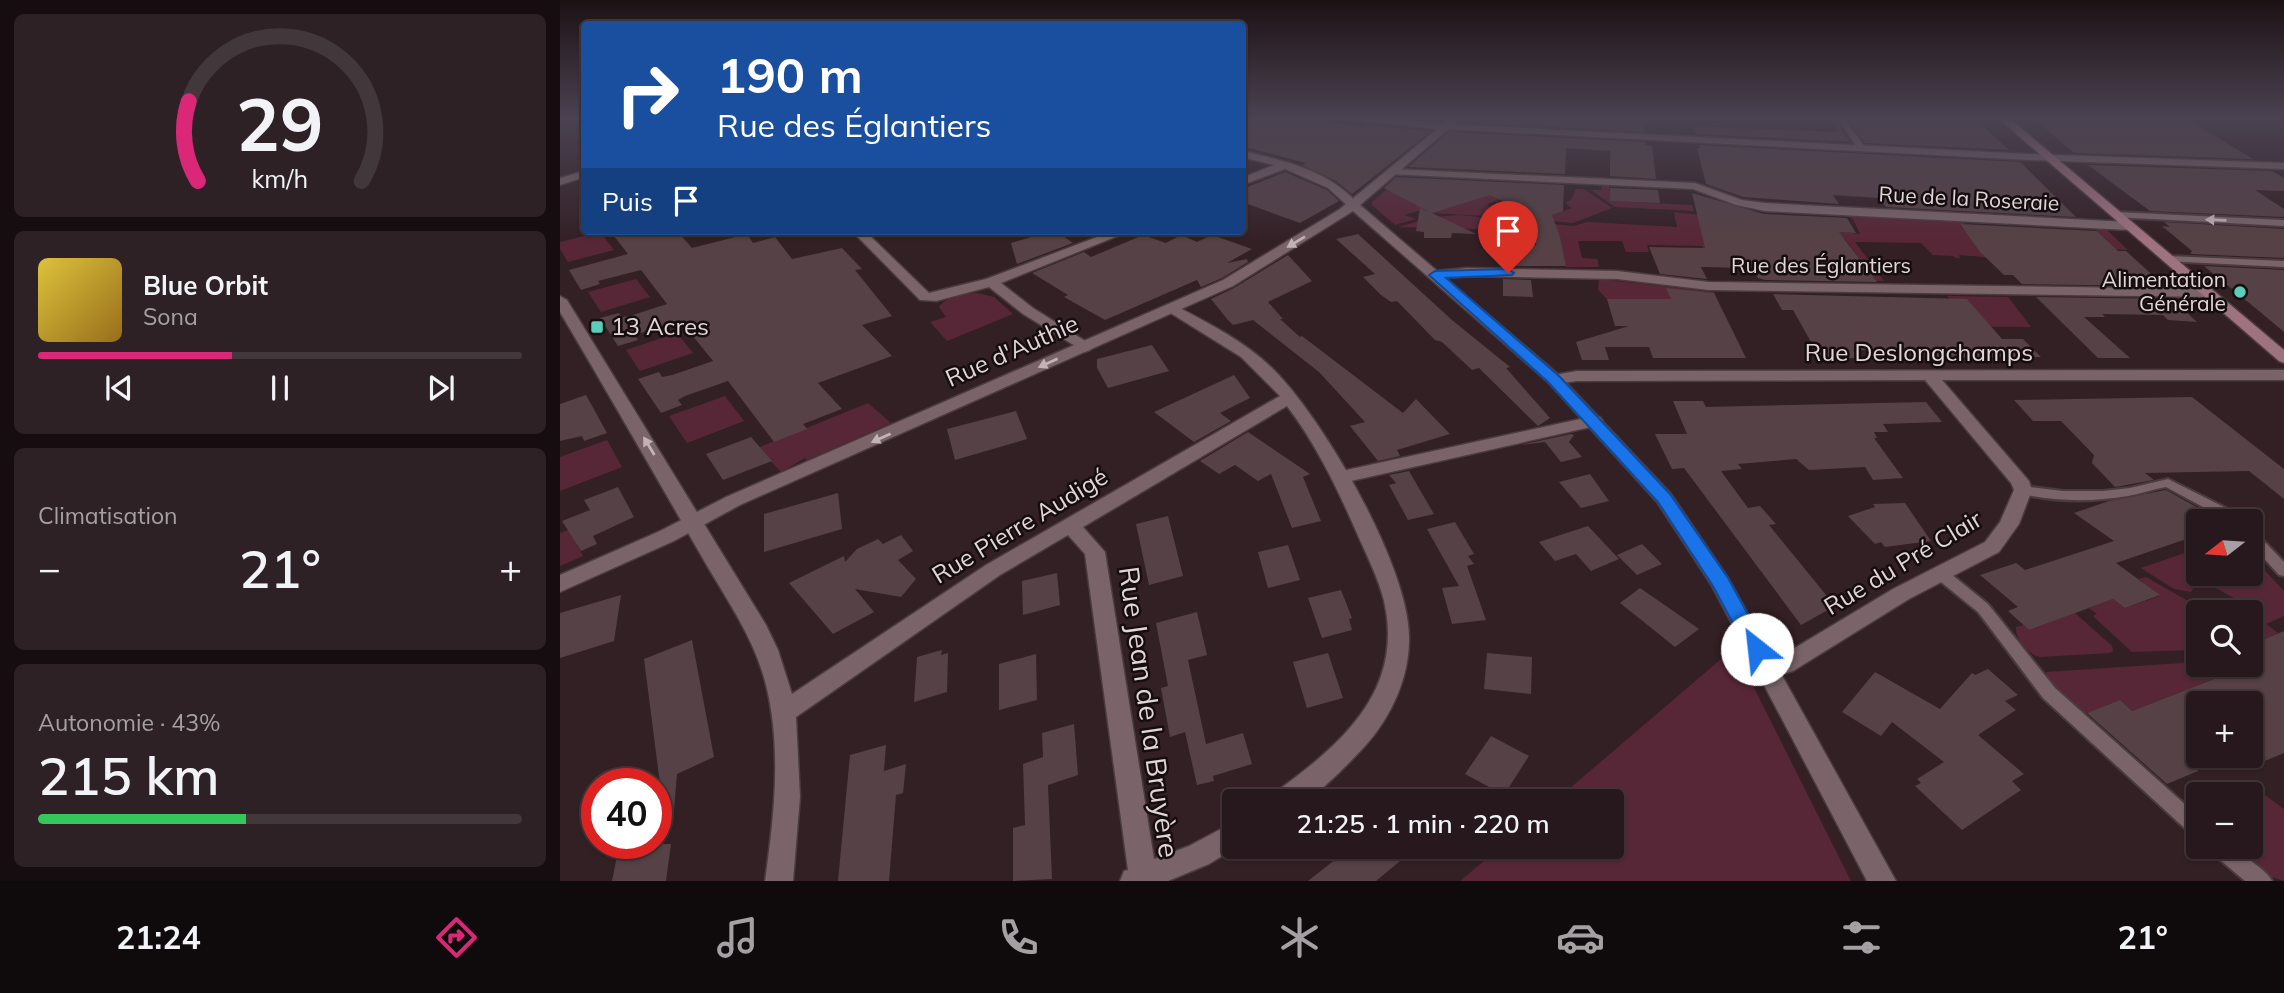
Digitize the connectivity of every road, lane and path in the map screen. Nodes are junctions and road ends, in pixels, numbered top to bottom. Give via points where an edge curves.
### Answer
1 (1263, 159) edge
2 (1407, 159) edge
3 (2050, 159) edge
4 (2082, 159) edge
5 (1284, 165) junction
6 (2284, 166) edge
7 (1392, 172) junction
8 (581, 173) edge
9 (560, 179) edge
10 (1246, 180) edge
11 (1353, 205) junction
12 (2117, 215) junction
13 (2284, 223) edge
14 (2129, 226) junction
15 (862, 235) edge
16 (1114, 235) edge
17 (2168, 259) junction
18 (2284, 264) edge
19 (1435, 275) junction
20 (991, 282) junction
21 (2208, 293) junction
22 (560, 300) edge
23 (1171, 309) junction
24 (1085, 347) junction
25 (2284, 358) edge
26 (2284, 375) edge
27 (1930, 376) junction
28 (1554, 379) junction
29 (1289, 398) junction
30 (1594, 421) junction
31 (1342, 477) junction
32 (2023, 490) junction
33 (2218, 509) edge
34 (692, 523) junction
35 (1069, 524) junction
36 (2263, 548) edge
37 (2284, 571) edge
38 (1941, 574) junction
39 (560, 584) edge
40 (1768, 670) junction
41 (786, 711) junction
42 (1299, 789) edge
43 (2186, 817) edge
44 (1222, 841) edge
45 (2233, 859) edge
46 (1139, 879) edge
47 (779, 881) edge
48 (1882, 881) edge
49 (2262, 881) edge

1 - 5 street
2 - 7 street, Rue d'Authie
3 - 12 main road
4 - 6 street
5 - 10 street
5 - 11 street via 1322,181
7 - 11 street, Rue d'Authie
7 - 14 street, Rue de la Roseraie via 1695,186 1765,207
8 - 9 street
11 - 19 street
11 -> 23 street, Rue d'Authie via 1228,283
13 -> 12 lane
12 - 14 main road
14 - 17 main road
15 - 20 street via 925,297
16 - 20 street
17 - 18 lane
17 - 21 main road
19 - 21 street, Rue des Églantiers via 1617,275 1709,286
19 - 28 street
20 - 24 street
21 - 25 main road
34 -> 22 street
23 - 24 street, Rue d'Authie
23 - 29 street via 1250,357
24 -> 34 street, Rue d'Authie
26 - 27 street, Rue Deslongchamps
27 - 28 street, Rue Deslongchamps
27 - 32 street via 2013,472
28 - 30 street
29 - 31 street
29 - 35 street, Rue Pierre Audigé
30 - 31 street
30 - 40 street via 1664,498 1721,583
31 - 42 street via 1390,585 1397,658 1391,683 1362,732 1333,763
32 - 33 lane via 2091,495 2168,483
32 - 38 street, Rue du Pré Clair via 2000,539
34 - 39 street, Rue d'Authie
34 - 41 street via 770,657
35 - 41 street, Rue Pierre Audigé via 993,570
35 - 46 street, Rue Jean de la Bruyère via 1095,552
36 - 37 lane
38 - 40 street, Rue du Pré Clair via 1785,665
38 - 43 lane via 1983,608 2049,694
40 - 48 street
41 - 47 street via 788,783
44 - 46 street
45 - 49 lane

